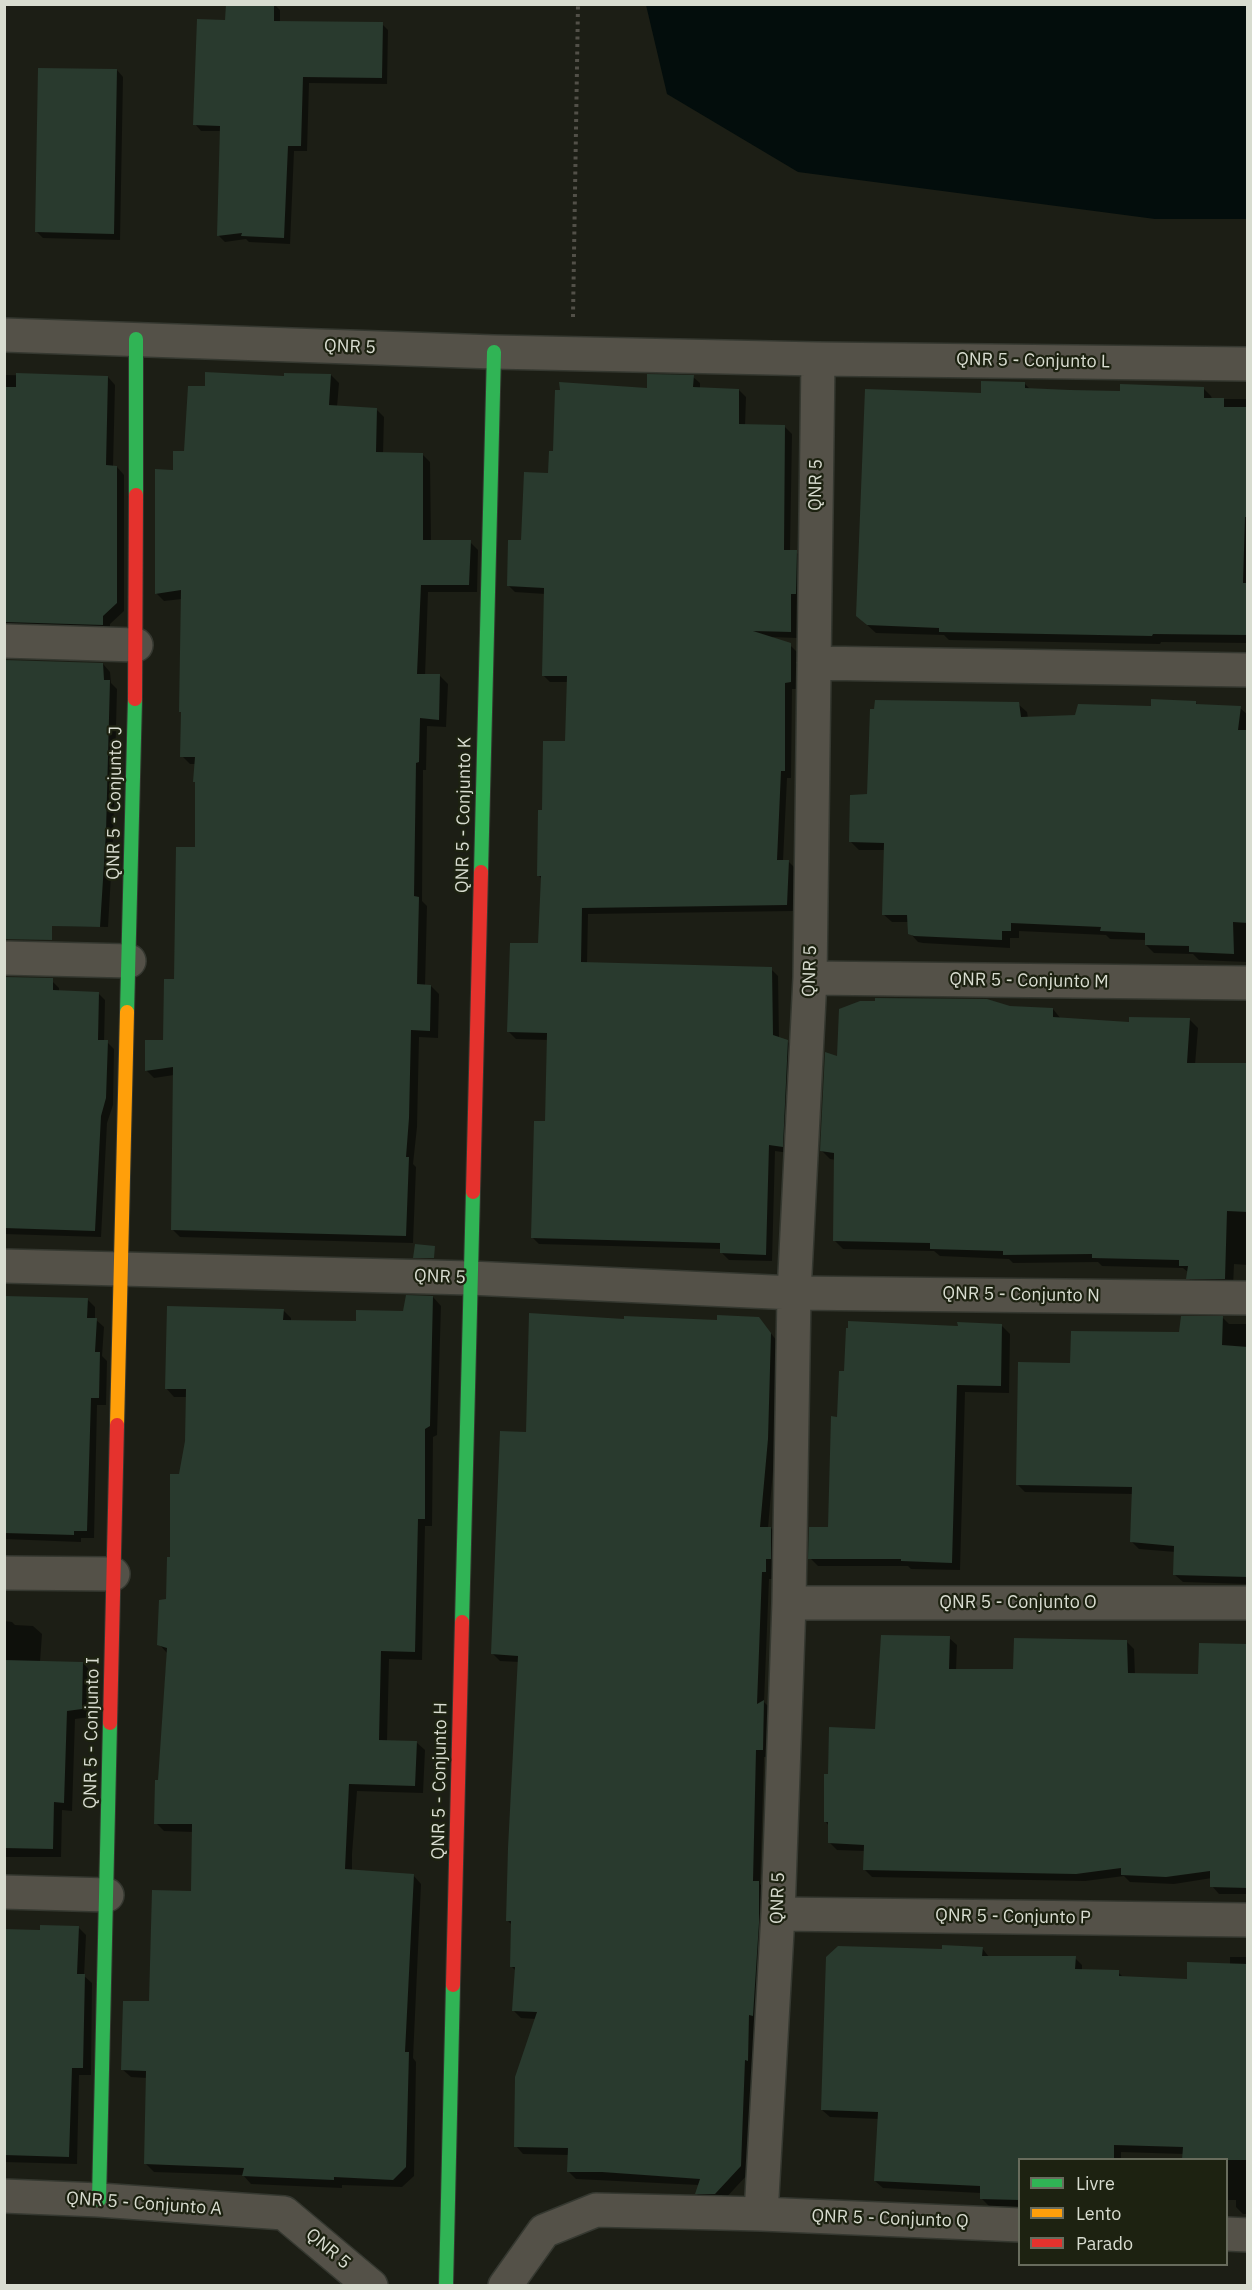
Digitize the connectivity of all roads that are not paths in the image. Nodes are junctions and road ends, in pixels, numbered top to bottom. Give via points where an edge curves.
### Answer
1 (4, 335) edge
2 (136, 339) junction
3 (494, 352) junction
4 (818, 359) junction
5 (1248, 364) edge
6 (4, 641) edge
7 (136, 645) junction
8 (814, 663) junction
9 (1248, 670) edge
10 (4, 958) edge
11 (129, 961) junction
12 (810, 978) junction
13 (1248, 983) edge
14 (4, 1266) edge
15 (122, 1267) junction
16 (471, 1278) junction
17 (794, 1293) junction
18 (1248, 1298) edge
19 (4, 1573) edge
20 (113, 1574) junction
21 (789, 1603) junction
22 (1248, 1604) edge
23 (4, 1892) edge
24 (107, 1895) junction
25 (777, 1914) junction
26 (1248, 1920) edge
27 (4, 2196) edge
28 (99, 2200) junction
29 (284, 2213) joint
30 (761, 2214) junction
31 (1018, 2225) edge
32 (1228, 2234) edge
33 (1248, 2235) edge
34 (371, 2286) edge
35 (446, 2286) edge
36 (505, 2286) edge

1 - 2 street, QNR 5
2 - 3 street, QNR 5
2 - 7 street, QNR 5 - Conjunto J
3 - 4 street, QNR 5
3 - 16 street, QNR 5 - Conjunto K
4 - 5 street, QNR 5 - Conjunto L
4 - 8 street, QNR 5
6 - 7 street
7 - 11 street, QNR 5 - Conjunto J
8 - 9 street
8 - 12 street, QNR 5
10 - 11 street
11 - 15 street, QNR 5 - Conjunto J
12 - 13 street, QNR 5 - Conjunto M
12 - 17 street, QNR 5
14 - 15 street, QNR 5
15 - 16 street, QNR 5
15 - 20 street, QNR 5 - Conjunto I
16 - 17 street, QNR 5
16 - 35 street, QNR 5 - Conjunto H
17 - 18 street, QNR 5 - Conjunto N
17 - 21 street, QNR 5
19 - 20 street
20 - 24 street, QNR 5 - Conjunto I
21 - 22 street, QNR 5 - Conjunto O
21 - 25 street, QNR 5
23 - 24 street
24 - 28 street, QNR 5 - Conjunto I
25 - 26 street, QNR 5 - Conjunto P
25 - 30 street, QNR 5
27 - 28 street, QNR 5 - Conjunto A
28 - 29 street, QNR 5 - Conjunto A
29 - 34 street, QNR 5
30 - 31 street, QNR 5 - Conjunto Q
30 - 36 street via 596,2210 544,2231
32 - 33 street

